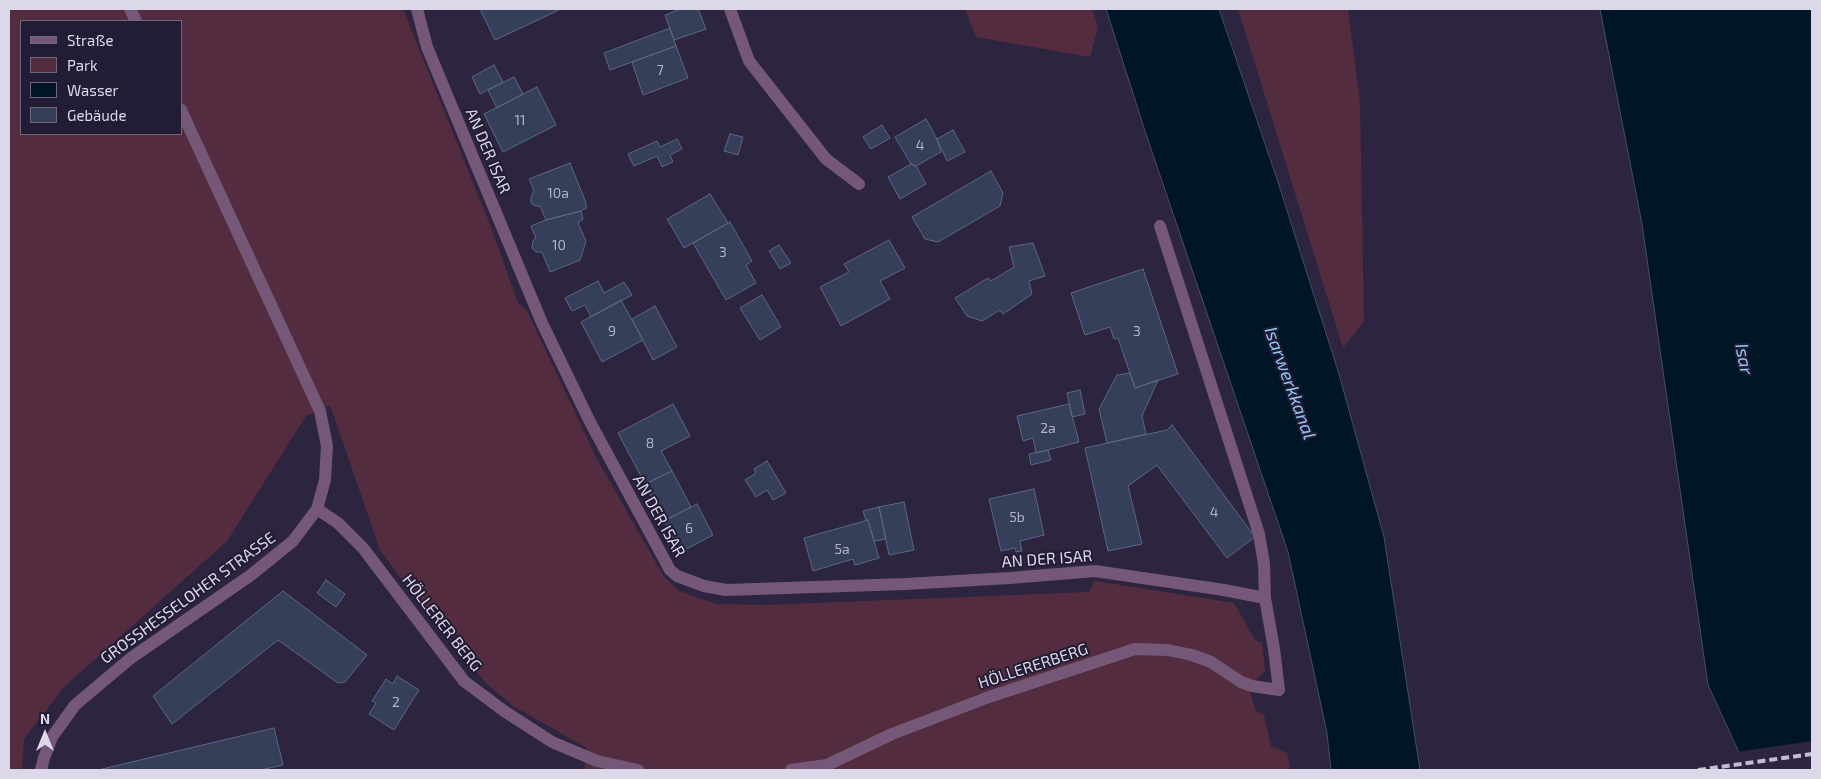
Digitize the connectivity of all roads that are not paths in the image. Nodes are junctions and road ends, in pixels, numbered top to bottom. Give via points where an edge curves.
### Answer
1 (417, 9) edge
2 (730, 9) edge
3 (182, 112) edge
4 (859, 184) dead end
5 (1160, 226) dead end
6 (317, 509) junction
7 (1265, 598) junction
8 (41, 770) edge
9 (638, 770) edge
10 (791, 770) edge

1 - 7 street, AN DER ISAR via 427,47 542,323 590,422 670,570 677,576 726,590 905,584 1095,571
2 - 4 street via 749,61 826,159
3 - 6 street, GROSSHESSELOHER STRASSE via 320,411 327,446 325,480
5 - 7 street via 1259,534
6 - 8 street, GROSSHESSELOHER STRASSE via 286,547 131,658 75,705 52,737
6 - 9 street, HÖLLERER BERG via 363,548 464,681 552,742 597,761
7 - 10 street, HÖLLERERBERG via 1279,690 1265,690 1242,682 1211,662 1192,655 1135,649 989,697 892,734 827,765

